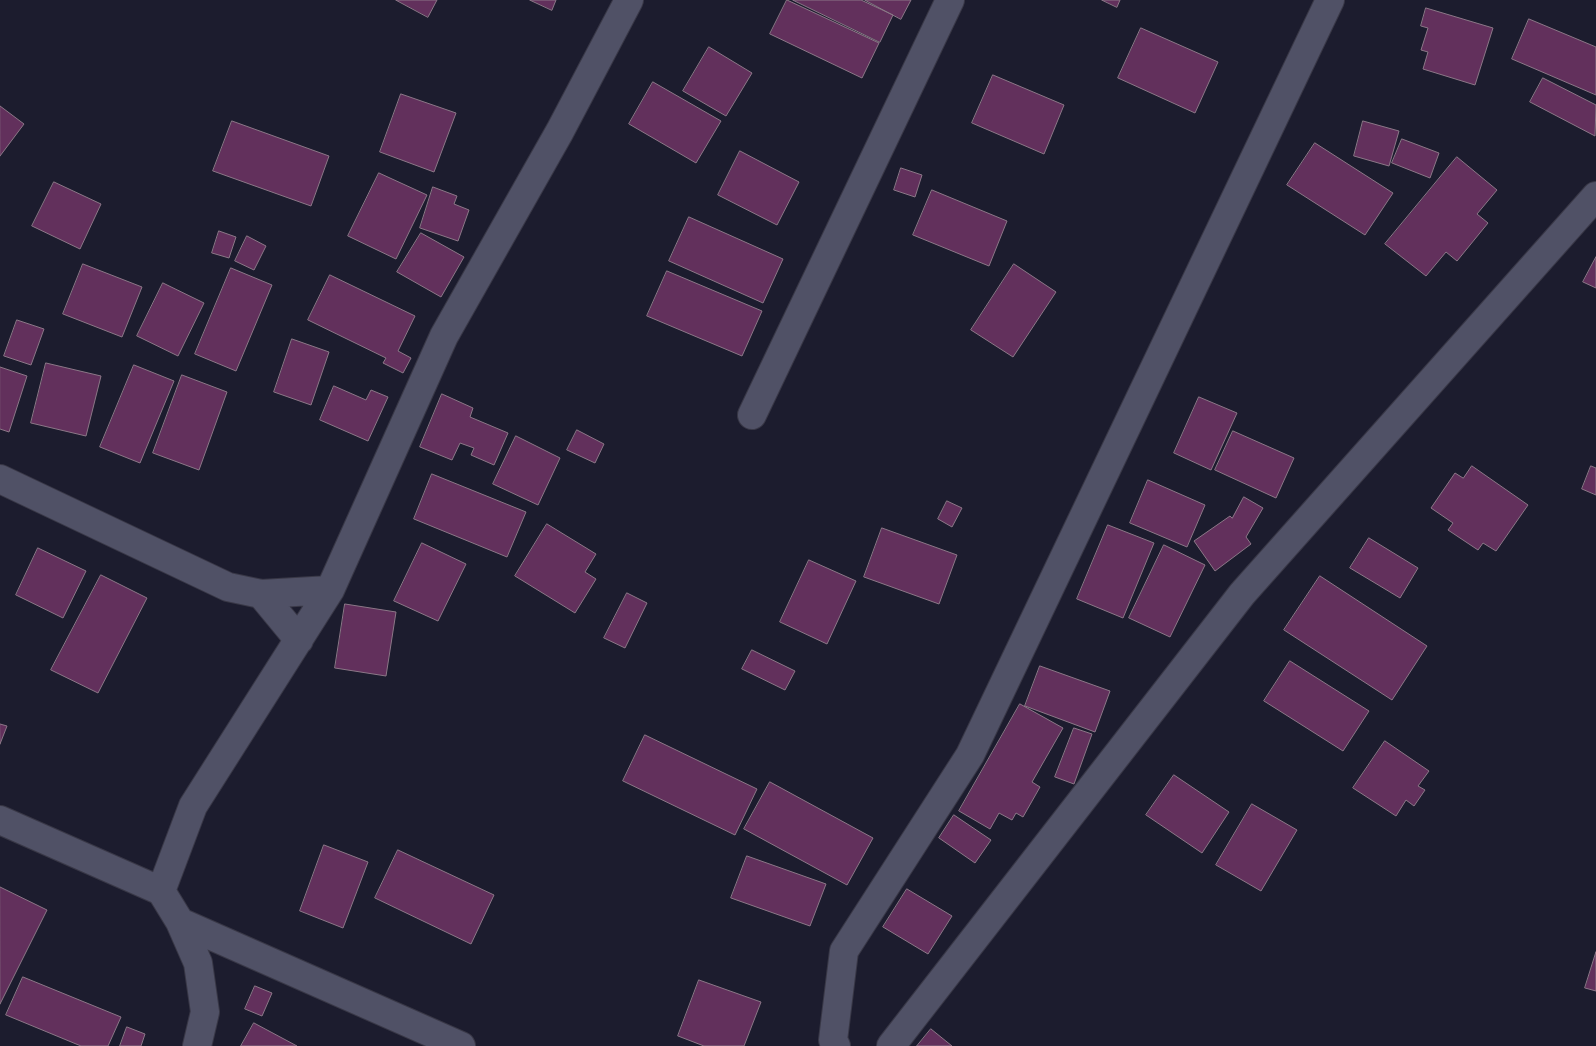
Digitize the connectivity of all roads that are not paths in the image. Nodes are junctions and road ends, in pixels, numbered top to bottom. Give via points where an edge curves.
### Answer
1 (629, 0) edge
2 (950, 0) edge
3 (1330, 0) edge
4 (1596, 196) edge
5 (752, 416) dead end
6 (0, 479) edge
7 (330, 590) junction
8 (261, 594) junction
9 (299, 640) junction
10 (0, 820) edge
11 (161, 891) junction
12 (180, 922) junction
13 (196, 1046) edge
14 (461, 1046) edge
15 (836, 1046) edge
16 (891, 1046) edge

1 - 7 street via 560,131 444,336
2 - 5 street
3 - 15 street via 970,755 844,951 833,1040
4 - 16 street via 1242,594
6 - 8 street via 228,587
7 - 8 street
7 - 9 street
8 - 9 street
9 - 11 street via 193,806
10 - 11 street
11 - 12 street
12 - 13 street via 198,963 205,1012
12 - 14 street

